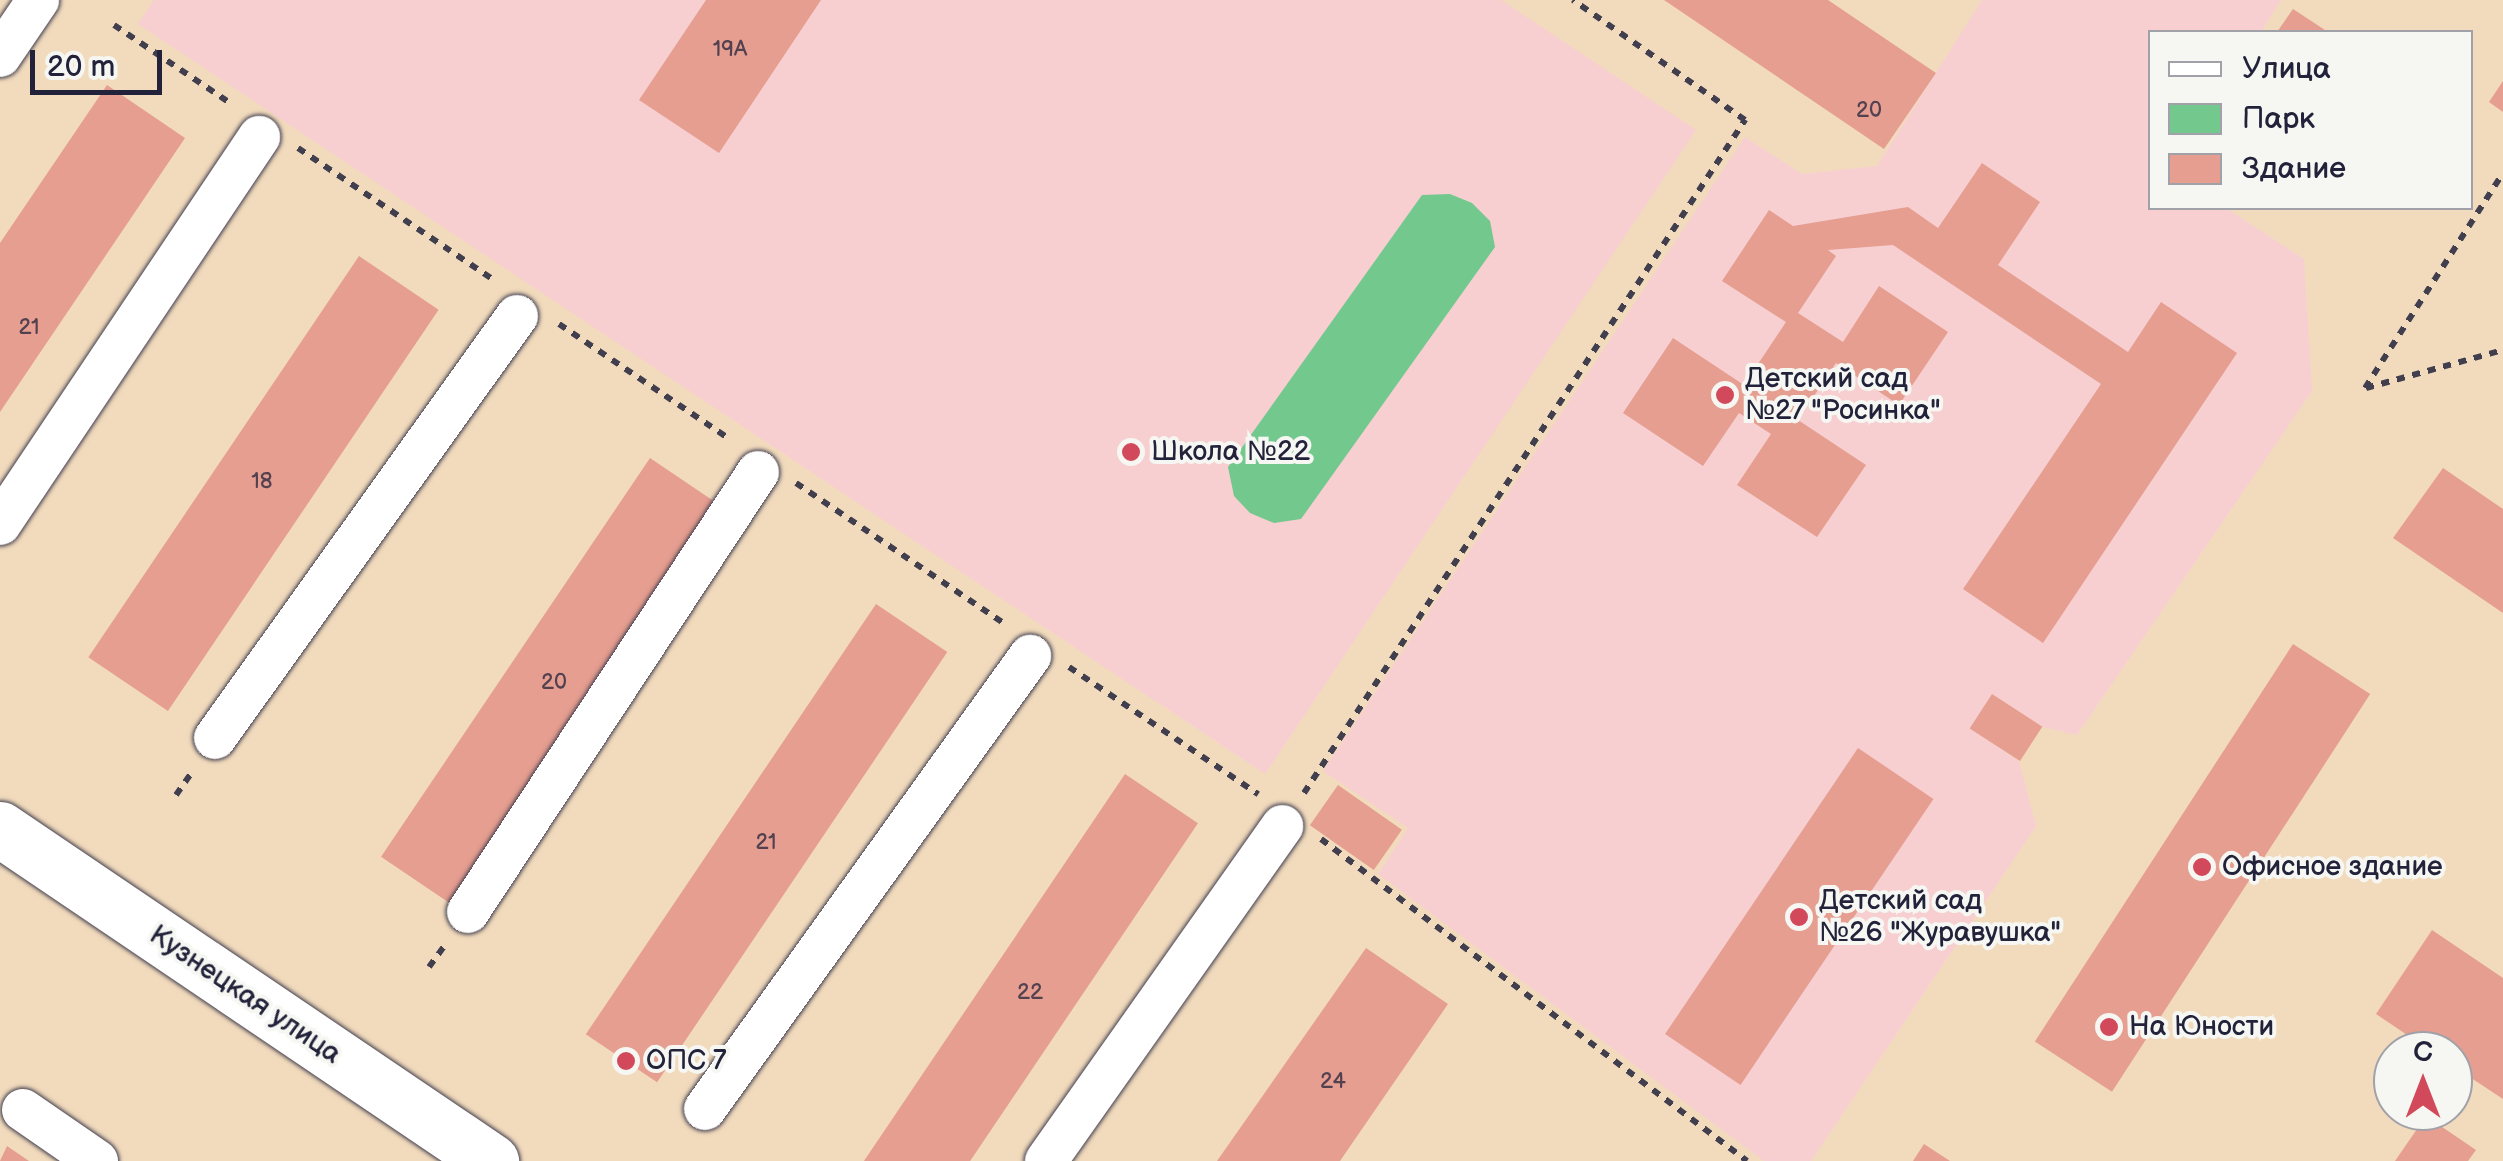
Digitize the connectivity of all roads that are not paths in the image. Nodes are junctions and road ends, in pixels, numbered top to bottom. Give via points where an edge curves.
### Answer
1 (38, 0) edge
2 (0, 56) edge
3 (262, 129) road end
4 (524, 307) road end
5 (764, 467) road end
6 (0, 524) edge
7 (1032, 647) road end
8 (215, 738) dead end
9 (1286, 820) road end
10 (0, 829) edge
11 (468, 912) dead end
12 (705, 1108) dead end
13 (23, 1110) dead end
14 (483, 1159) edge
15 (97, 1161) edge
16 (1046, 1161) edge

1 - 2 street
3 - 6 street
4 - 8 street
5 - 11 street
7 - 12 street
9 - 16 street
10 - 14 main road, Кузнецкая улица
13 - 15 street

